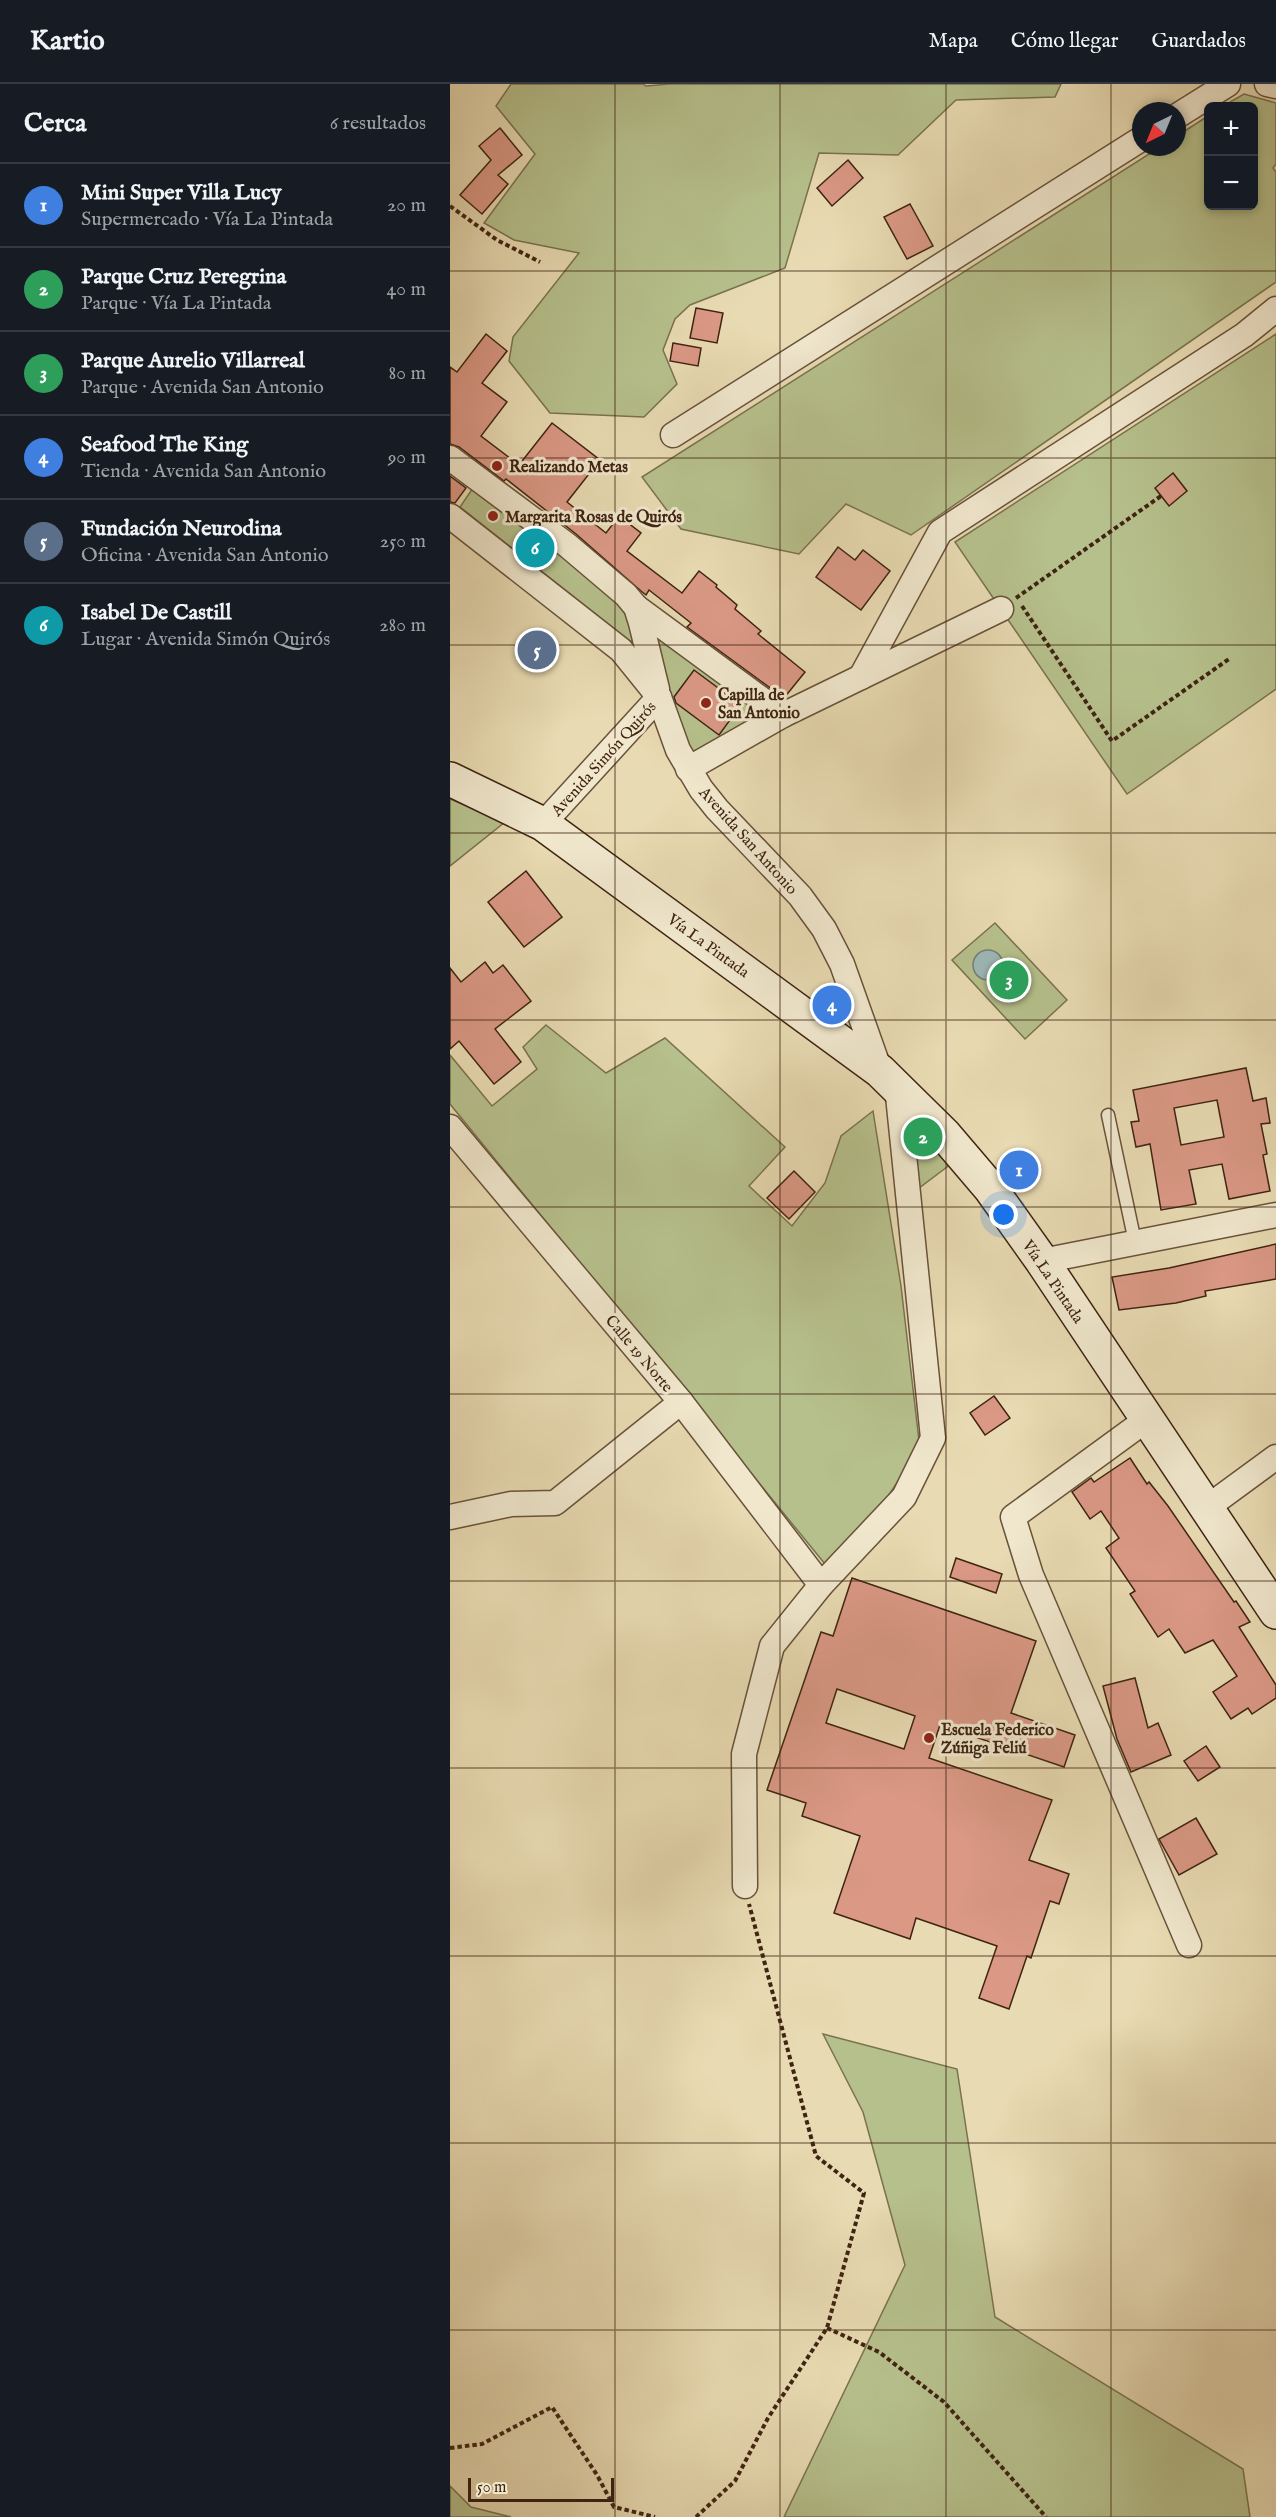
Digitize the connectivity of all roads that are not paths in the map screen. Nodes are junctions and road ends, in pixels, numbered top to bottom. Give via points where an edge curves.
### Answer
1 (1228, 84) edge
2 (1267, 84) edge
3 (1276, 86) edge
4 (1186, 110) edge
5 (1132, 145) edge
6 (1276, 309) edge
7 (673, 435) dead end
8 (450, 458) edge
9 (450, 516) edge
10 (1009, 604) road end
11 (636, 607) junction
12 (861, 677) junction
13 (659, 697) junction
14 (783, 715) junction
15 (688, 769) junction
16 (450, 779) edge
17 (543, 824) junction
18 (888, 1078) junction
19 (1108, 1114) dead end
20 (450, 1127) edge
21 (1276, 1215) edge
22 (1135, 1242) junction
23 (1042, 1261) junction
24 (681, 1402) junction
25 (1146, 1420) junction
26 (1276, 1457) edge
27 (1206, 1509) junction
28 (450, 1517) edge
29 (821, 1585) junction
30 (1276, 1612) edge
31 (745, 1886) road end
32 (1190, 1945) dead end

1 - 4 street
2 - 3 street
5 - 7 street
6 - 12 street via 1244,335 940,532
8 - 11 street, Avenida Simón Quirós via 567,545 615,584
9 - 13 street, Avenida San Antonio via 621,650
10 - 12 street
11 - 13 street, Avenida Simón Quirós
11 - 14 street
12 - 14 street
13 - 15 street, Avenida San Antonio
13 - 17 street, Avenida Simón Quirós
14 - 15 street
15 - 18 street, Avenida San Antonio via 717,809 800,896 825,929
16 - 17 main road, Vía La Pintada
17 - 18 main road, Vía La Pintada
18 - 23 main road, Vía La Pintada via 990,1188
18 - 29 street, Avenida San Antonio via 933,1438 904,1497
19 - 22 lane
20 - 24 street, Calle 19 Norte
21 - 22 street
22 - 23 street
23 - 25 main road, Vía La Pintada
24 - 28 street via 555,1503 511,1504
24 - 29 street, Calle 19 Norte
25 - 27 main road, Vía La Pintada
25 - 32 street via 1013,1517 1031,1575
26 - 27 street
27 - 30 main road, Vía La Pintada
29 - 31 street, Avenida San Antonio via 772,1646 744,1754

